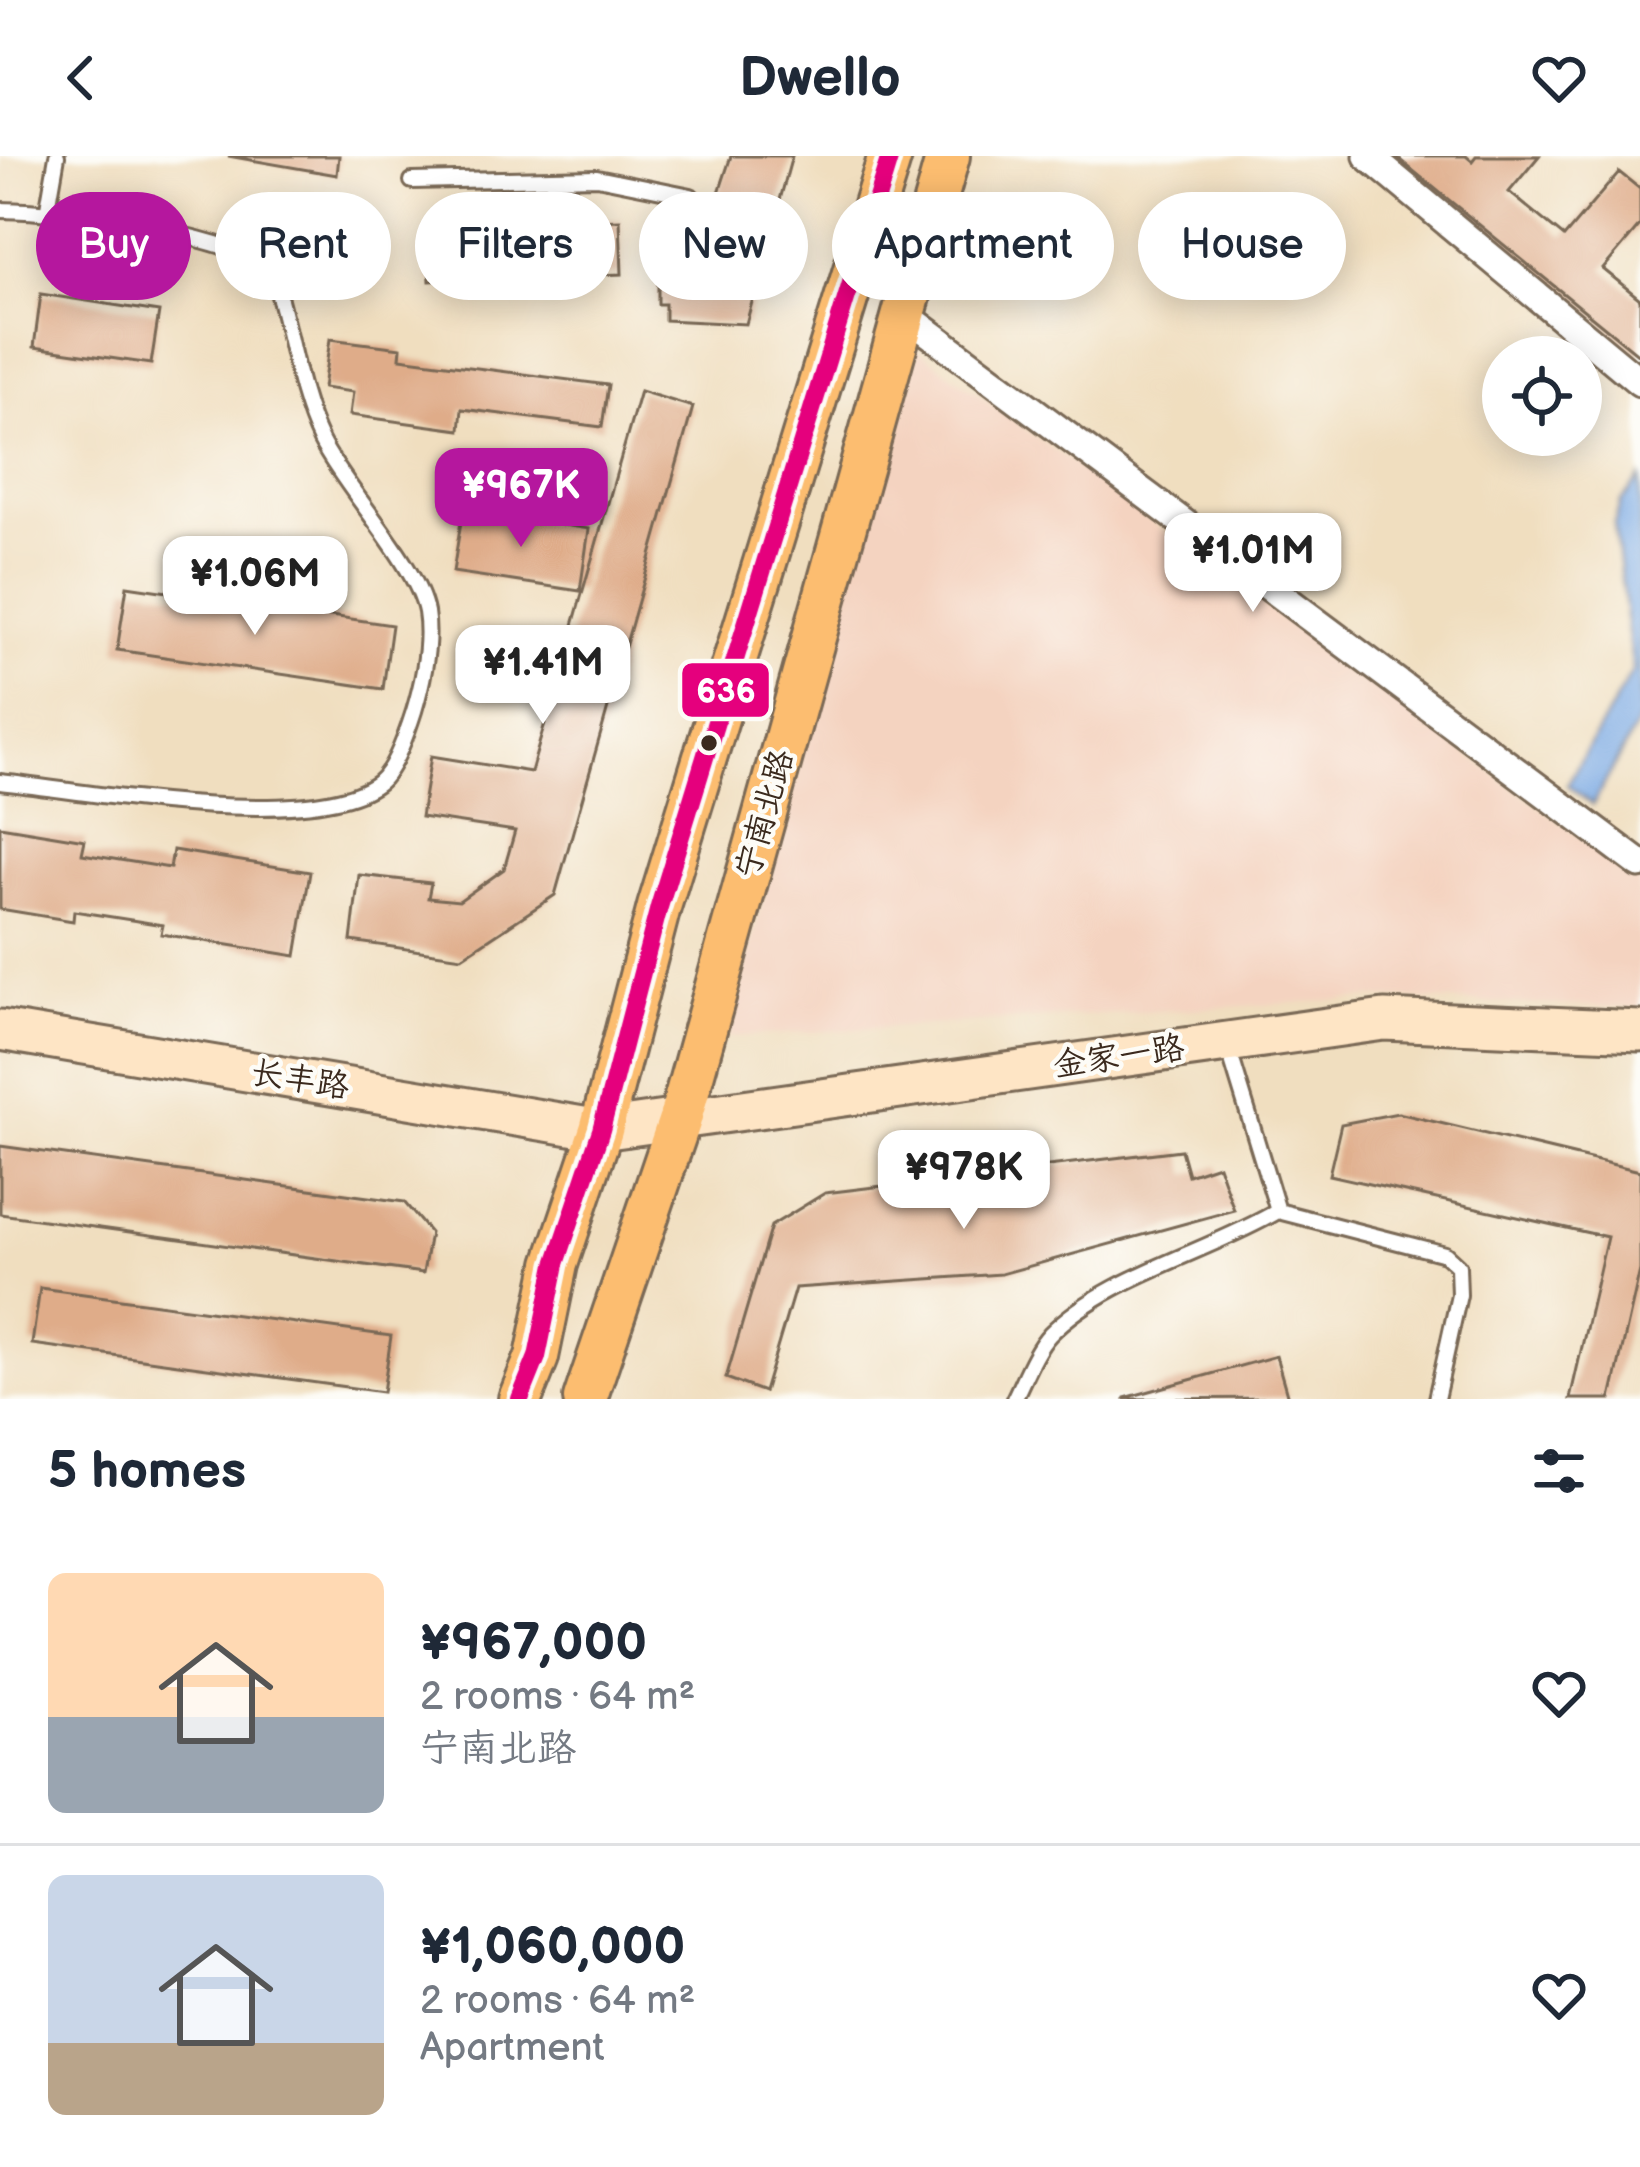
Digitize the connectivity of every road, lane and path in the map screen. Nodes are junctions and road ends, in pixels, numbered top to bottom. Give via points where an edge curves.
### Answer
1 (57, 156) edge
2 (598, 156) edge
3 (890, 156) edge
4 (948, 156) edge
5 (1368, 156) edge
6 (597, 177) junction
7 (412, 181) dead end
8 (51, 192) edge
9 (671, 192) edge
10 (0, 210) edge
11 (36, 213) edge
12 (191, 242) edge
13 (904, 314) junction
14 (1640, 382) edge
15 (0, 782) edge
16 (1640, 865) edge
17 (0, 1030) edge
18 (1640, 1031) edge
19 (1226, 1042) junction
20 (680, 1119) junction
21 (601, 1130) junction
22 (1278, 1211) junction
23 (520, 1399) edge
24 (585, 1399) edge
25 (1014, 1399) edge
26 (1436, 1399) edge

1 - 8 lane
2 - 6 lane
3 - 21 main road via 659,907
4 - 13 main road, 宁南北路
5 - 14 street
6 - 7 lane
6 - 9 lane
10 - 11 lane
12 - 15 lane via 270,266 323,444 426,611 424,680 381,782 348,798 204,805
13 - 16 street
13 - 20 main road, 宁南北路
17 - 21 street, 长丰路
18 - 19 street, 金家一路 via 1384,1020
19 - 20 street, 金家一路
19 - 22 lane
20 - 21 street, 金家一路
20 - 24 main road, 宁南北路
21 - 23 main road
22 - 25 lane via 1224,1243 1107,1291 1048,1336
22 - 26 lane via 1445,1254 1458,1266

